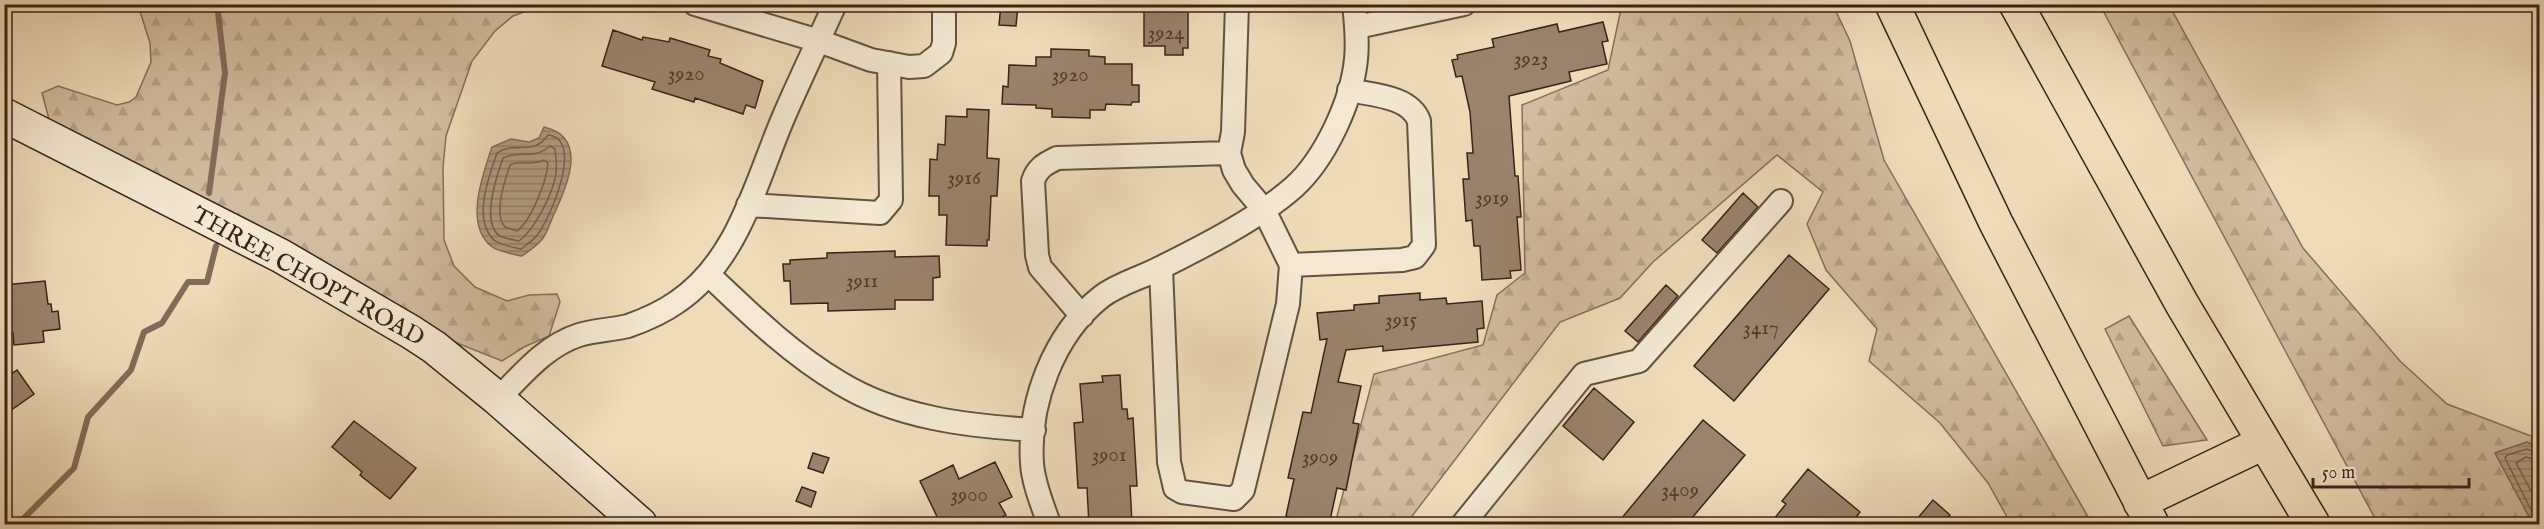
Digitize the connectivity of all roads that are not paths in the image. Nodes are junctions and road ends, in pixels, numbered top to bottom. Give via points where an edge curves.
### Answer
1 (695, 4) edge
2 (835, 4) edge
3 (944, 4) edge
4 (1237, 4) edge
5 (1354, 4) edge
6 (1464, 4) edge
7 (1892, 4) edge
8 (2016, 4) edge
9 (1357, 27) junction
10 (819, 41) junction
11 (889, 63) junction
12 (1349, 90) junction
13 (4, 115) edge
14 (1229, 153) junction
15 (1781, 201) dead end
16 (748, 204) junction
17 (1264, 210) junction
18 (1291, 265) junction
19 (1161, 268) junction
20 (709, 275) junction
21 (1082, 316) junction
22 (498, 399) junction
23 (1034, 430) junction
24 (2264, 442) junction
25 (2146, 513) edge
26 (640, 525) edge
27 (1049, 525) edge
28 (1463, 525) edge
29 (2313, 525) edge

1 - 10 street
2 - 10 street
3 - 11 street via 944,43 937,58 924,66
4 - 14 street
5 - 9 street
6 - 9 street
7 - 25 highway via 2001,233
8 - 24 highway via 2125,203
9 - 12 street via 1356,60
10 - 11 street
10 - 16 street
11 - 16 street via 891,200 886,208 880,213
12 - 17 street via 1317,163 1295,187
12 - 18 street via 1395,100 1416,112 1424,244 1415,257 1402,260
13 - 22 main road, THREE CHOPT ROAD via 281,255 353,296 434,347
14 - 17 street via 1243,185
14 - 21 street via 1057,158 1036,172 1033,181 1040,267
15 - 28 street via 1639,361 1584,374
16 - 20 street
17 - 18 street
17 - 19 street
18 - 19 street via 1288,304 1243,490 1234,499 1175,488 1169,462
19 - 21 street via 1102,297
20 - 22 street via 678,302 656,314 628,326 580,335 546,352
20 - 23 street via 800,356 840,384 867,397 967,424
21 - 23 street via 1046,375
22 - 26 main road, THREE CHOPT ROAD
23 - 27 street via 1032,465
24 - 25 highway
24 - 29 highway

